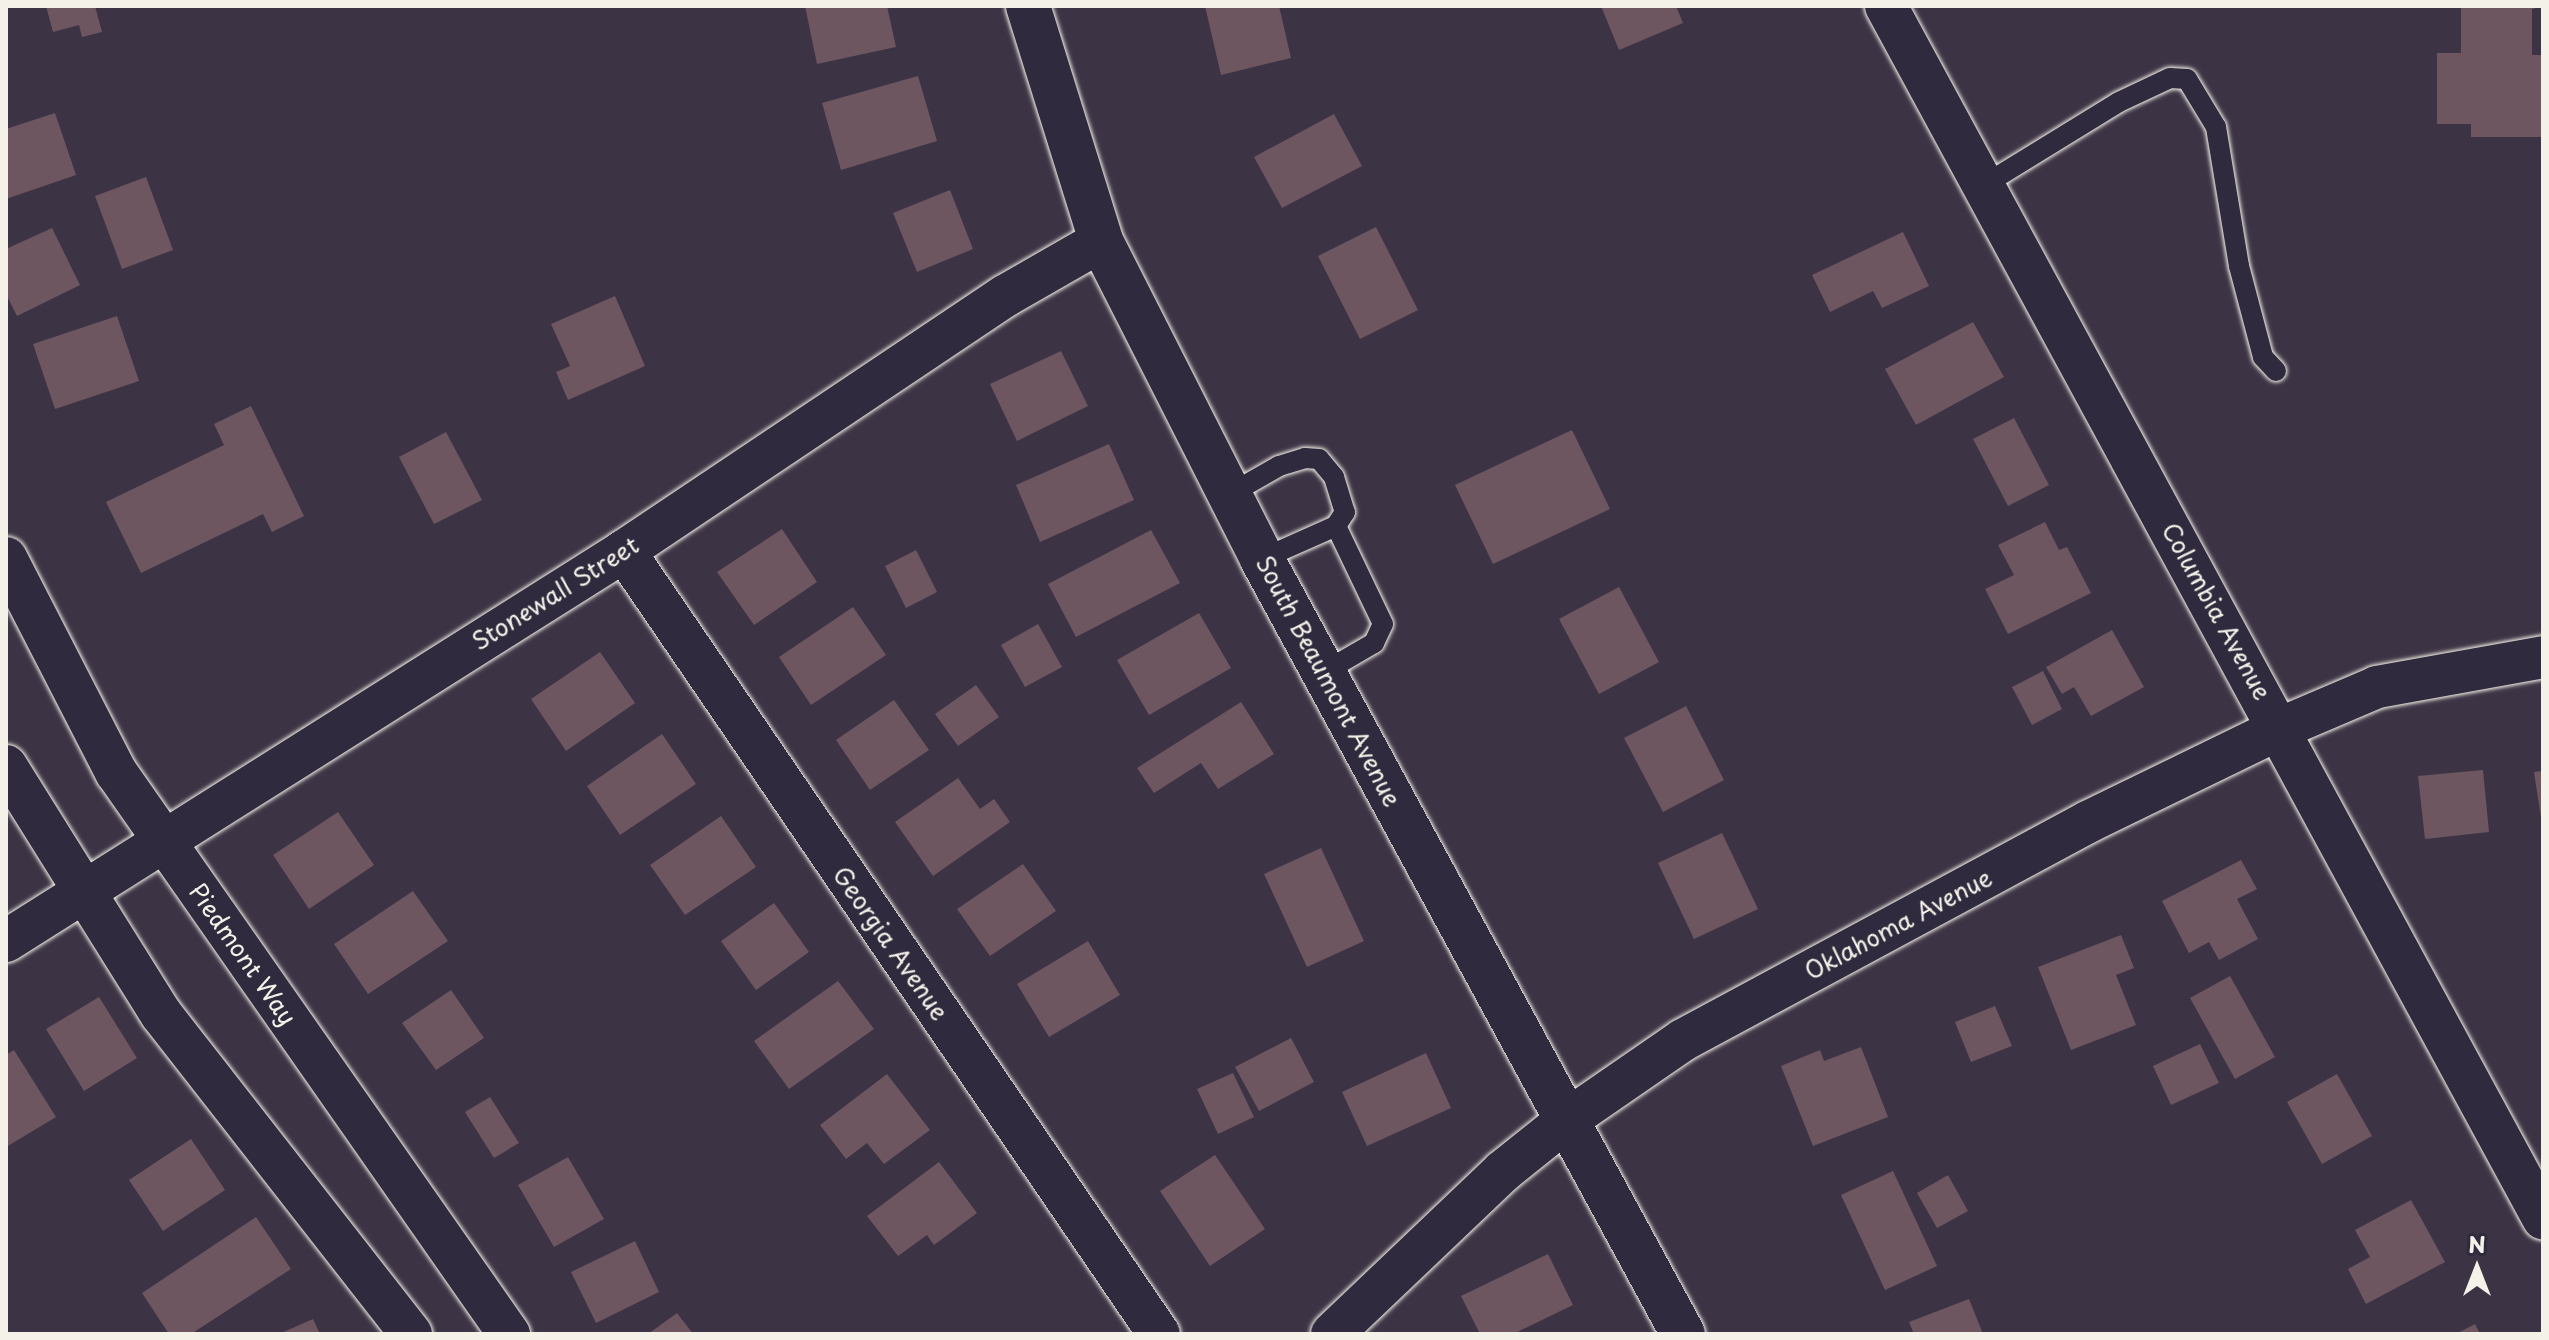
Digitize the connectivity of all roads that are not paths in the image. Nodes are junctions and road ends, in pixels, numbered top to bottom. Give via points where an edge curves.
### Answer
1 (1028, 6) edge
2 (1886, 6) edge
3 (1984, 185) junction
4 (1101, 241) junction
5 (2276, 371) dead end
6 (1230, 494) junction
7 (1336, 526) junction
8 (624, 551) junction
9 (6, 558) edge
10 (1262, 559) junction
11 (2543, 657) edge
12 (1324, 672) junction
13 (2281, 728) junction
14 (6, 766) edge
15 (165, 844) junction
16 (82, 891) junction
17 (6, 941) edge
18 (1567, 1120) junction
19 (2543, 1218) edge
20 (411, 1334) edge
21 (509, 1334) edge
22 (1159, 1334) edge
23 (1332, 1334) edge
24 (1683, 1334) edge

1 - 4 street, South Beaumont Avenue
2 - 3 street, Columbia Avenue
3 - 5 lane via 2119,102 2170,78 2187,79 2216,127 2239,266 2263,357
3 - 13 street, Columbia Avenue
4 - 6 street, South Beaumont Avenue
4 - 8 street, Stonewall Street via 1005,296
6 - 7 lane via 1279,466 1319,459 1343,499 1345,512
6 - 10 street, South Beaumont Avenue
7 - 10 lane
7 - 12 lane via 1383,624 1374,643
8 - 15 street, Stonewall Street
8 - 22 street, Georgia Avenue
9 - 15 street, Piedmont Way via 116,772
10 - 12 street, South Beaumont Avenue
11 - 13 street, Oklahoma Avenue via 2377,687
12 - 18 street, South Beaumont Avenue
13 - 18 street, Oklahoma Avenue via 2088,822 1683,1040
13 - 19 street, Columbia Avenue
14 - 16 street
15 - 16 street, Stonewall Street
15 - 21 street, Piedmont Way
16 - 17 street, Stonewall Street
16 - 20 street via 161,1014
18 - 23 street, Oklahoma Avenue via 1412,1254
18 - 24 street, South Beaumont Avenue

